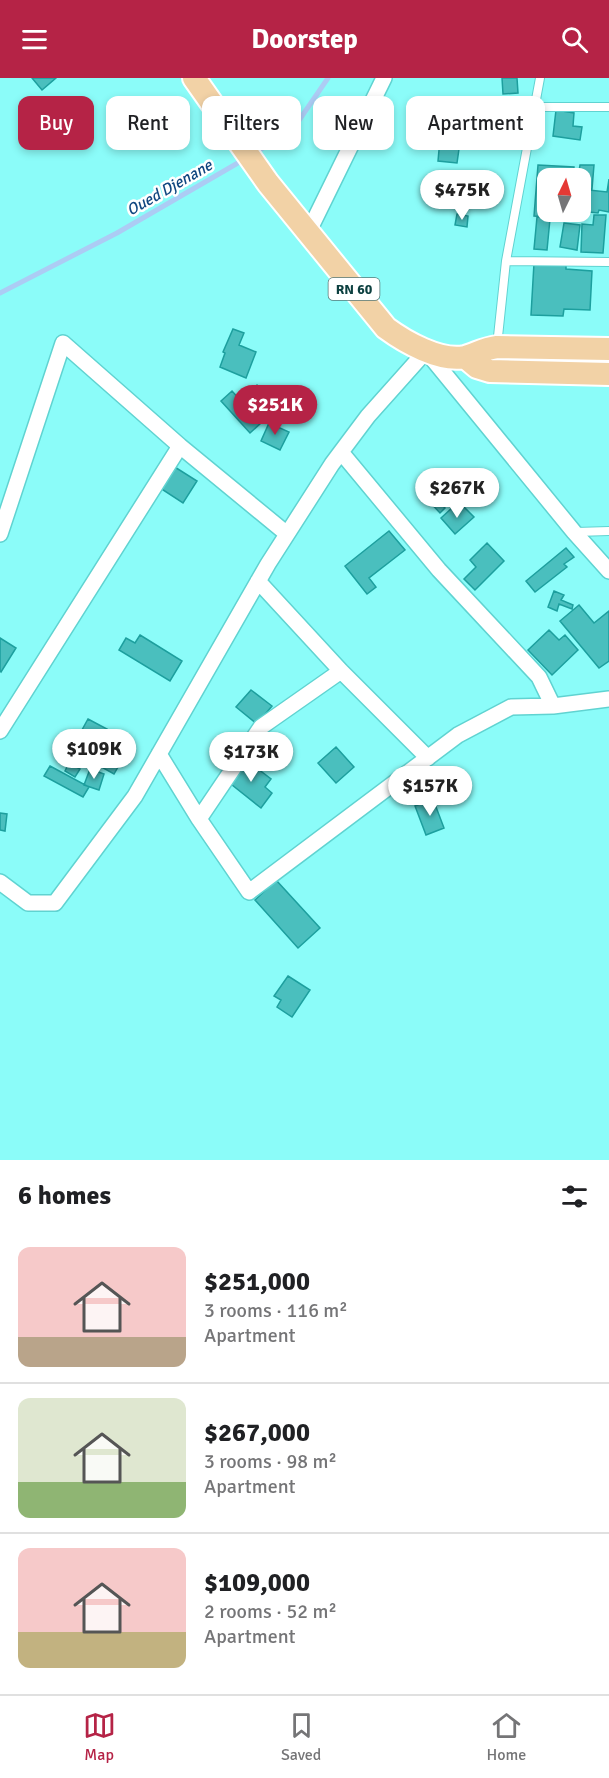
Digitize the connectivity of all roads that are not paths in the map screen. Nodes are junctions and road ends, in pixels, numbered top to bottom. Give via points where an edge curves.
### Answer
1 (384, 78) edge
2 (540, 78) edge
3 (198, 82) edge
4 (537, 96) edge
5 (545, 107) edge
6 (609, 107) edge
7 (527, 150) edge
8 (308, 233) junction
9 (506, 261) junction
10 (609, 262) edge
11 (497, 347) junction
12 (609, 350) edge
13 (426, 351) junction
14 (465, 357) junction
15 (609, 374) edge
16 (180, 446) junction
17 (341, 452) junction
18 (609, 531) edge
19 (574, 532) junction
20 (0, 534) edge
21 (287, 534) junction
22 (609, 571) edge
23 (258, 581) junction
24 (341, 671) junction
25 (609, 699) edge
26 (553, 706) junction
27 (0, 731) edge
28 (159, 754) junction
29 (428, 758) junction
30 (198, 819) junction
31 (0, 882) edge

1 - 8 street
2 - 4 lane
3 - 8 main road, RN 60
5 - 6 lane
7 - 9 lane
8 - 13 main road, RN 60 via 386,328
9 - 10 lane
9 - 11 lane
11 - 12 main road, RN 60
11 - 14 main road, RN 60
13 - 14 main road, RN 60
13 - 17 street
13 - 19 street
14 - 15 main road, RN 60 via 490,371
16 - 20 street via 63,343
16 - 21 street
16 - 27 street
17 - 21 street
17 - 26 street via 439,570 539,677
18 - 19 lane
19 - 22 street
21 - 23 street
23 - 24 street
23 - 28 street
24 - 29 street
24 - 30 street via 261,727
25 - 26 street
26 - 29 street via 511,707 458,735
28 - 30 street
28 - 31 street via 135,796 56,903 28,903
29 - 30 street via 249,892

